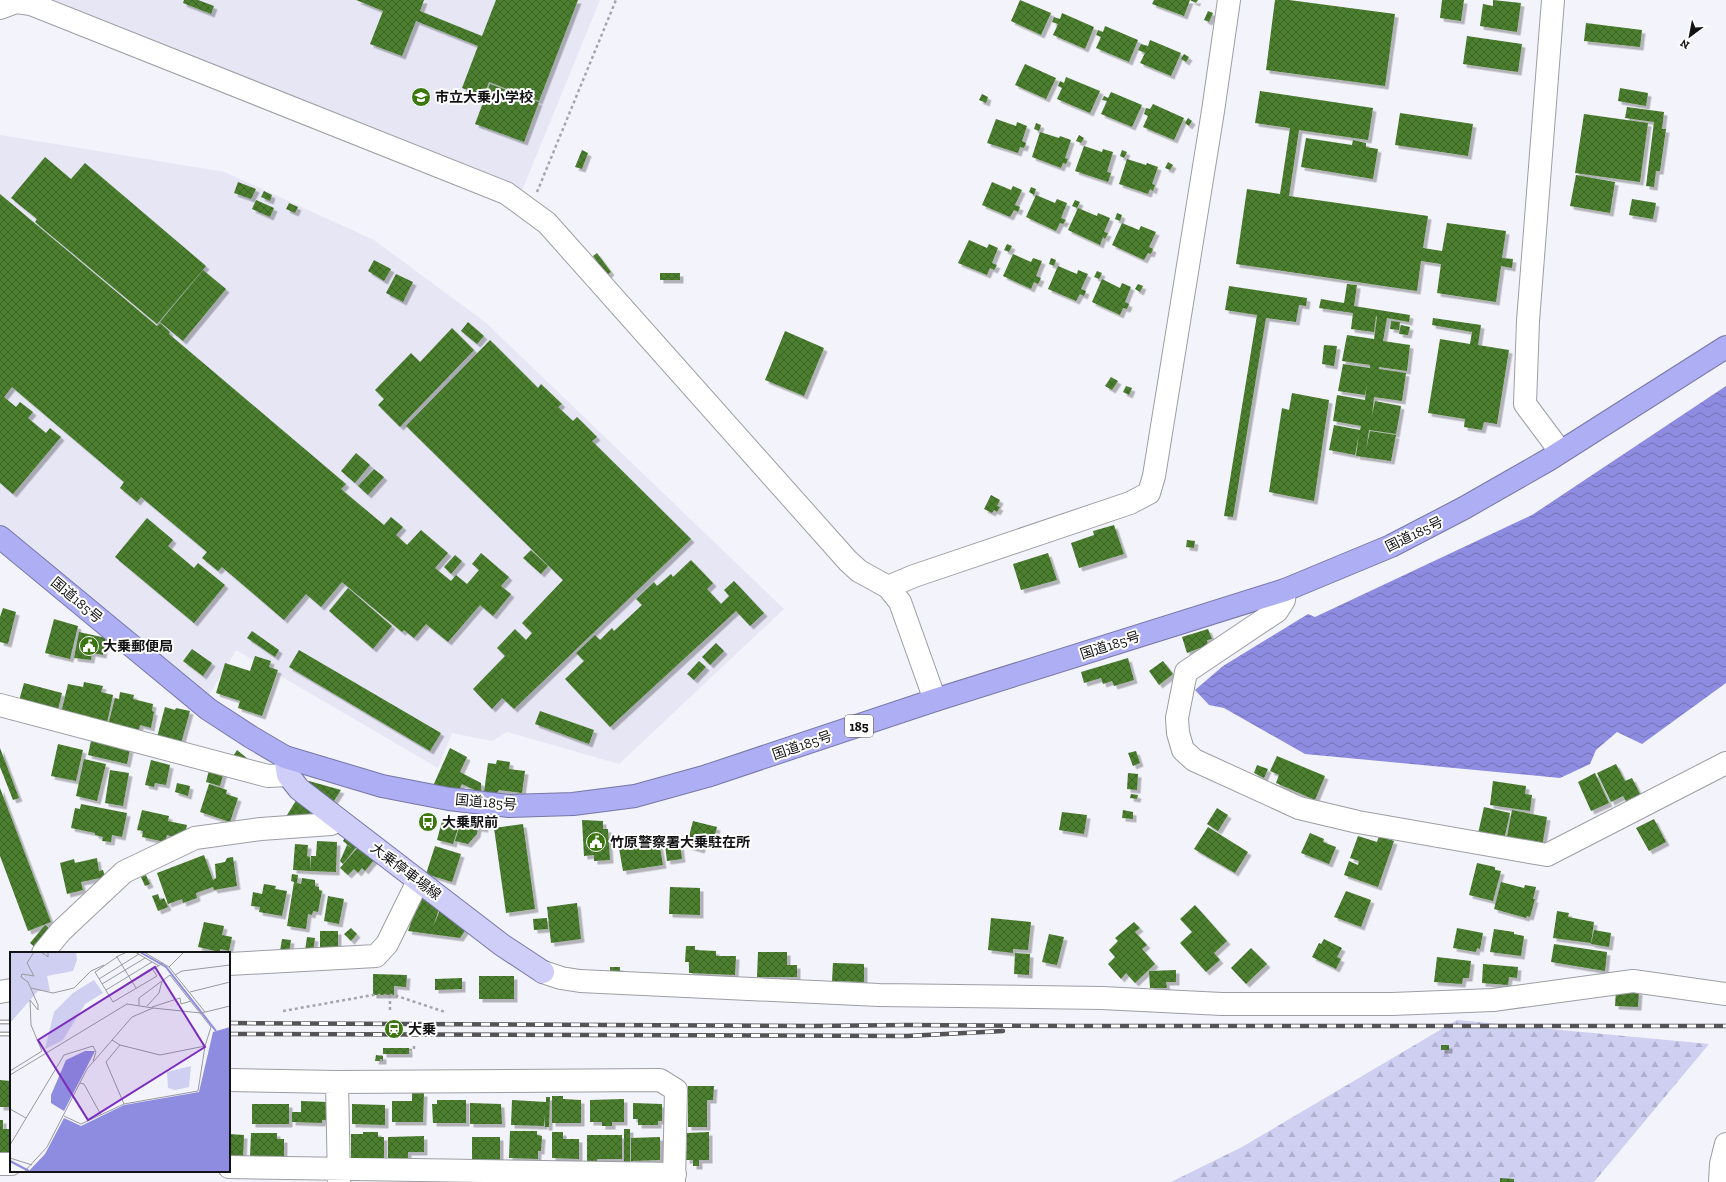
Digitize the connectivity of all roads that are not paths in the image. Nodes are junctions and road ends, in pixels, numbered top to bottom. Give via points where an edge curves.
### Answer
1 (2, 0) edge
2 (1229, 0) edge
3 (1553, 0) edge
4 (0, 4) edge
5 (0, 8) edge
6 (1726, 347) edge
7 (1560, 451) junction
8 (0, 537) edge
9 (888, 588) junction
10 (1285, 590) junction
11 (935, 700) junction
12 (0, 705) edge
13 (1726, 763) edge
14 (287, 766) junction
15 (338, 820) junction
16 (418, 881) junction
17 (44, 952) edge
18 (230, 964) edge
19 (543, 972) joint
20 (10, 990) edge
21 (0, 992) edge
22 (1726, 994) edge
23 (230, 1080) edge
24 (336, 1082) junction
25 (1726, 1144) edge
26 (230, 1168) edge
27 (339, 1176) edge
28 (675, 1178) edge
29 (1720, 1182) edge

1 - 4 street
2 - 9 street via 1154,476 1149,493 1130,503 914,576
3 - 7 street via 1528,321 1525,404
5 - 9 street via 16,2 31,4 506,193 548,223 848,561 858,571
6 - 7 highway, 国道185号 / 185
7 - 10 highway, 国道185号 / 185 via 1464,508 1391,546
8 - 14 highway, 国道185号 / 185 via 208,709 251,737
9 - 11 street via 900,602
10 - 11 highway, 国道185号 / 185
10 - 13 street via 1284,600 1277,611 1186,672 1177,718 1183,750 1194,760 1299,808 1358,822 1547,855
11 - 14 highway, 国道185号 / 185 via 707,776 635,796 573,804 509,806 449,799
12 - 14 street via 268,776
14 - 15 main road, 大乗停車場線 via 299,788
15 - 16 main road, 大乗停車場線
15 - 17 street via 331,824 261,829 195,838 124,872 61,931
16 - 18 street via 387,944 376,956
16 - 19 main road, 大乗停車場線 via 502,945
19 - 22 street via 560,978 588,982 1222,1004 1392,1004 1493,1000 1633,981
20 - 21 street
23 - 24 street
24 - 27 street
24 - 28 street via 660,1080 676,1090
25 - 29 street
26 - 27 street
27 - 28 street

